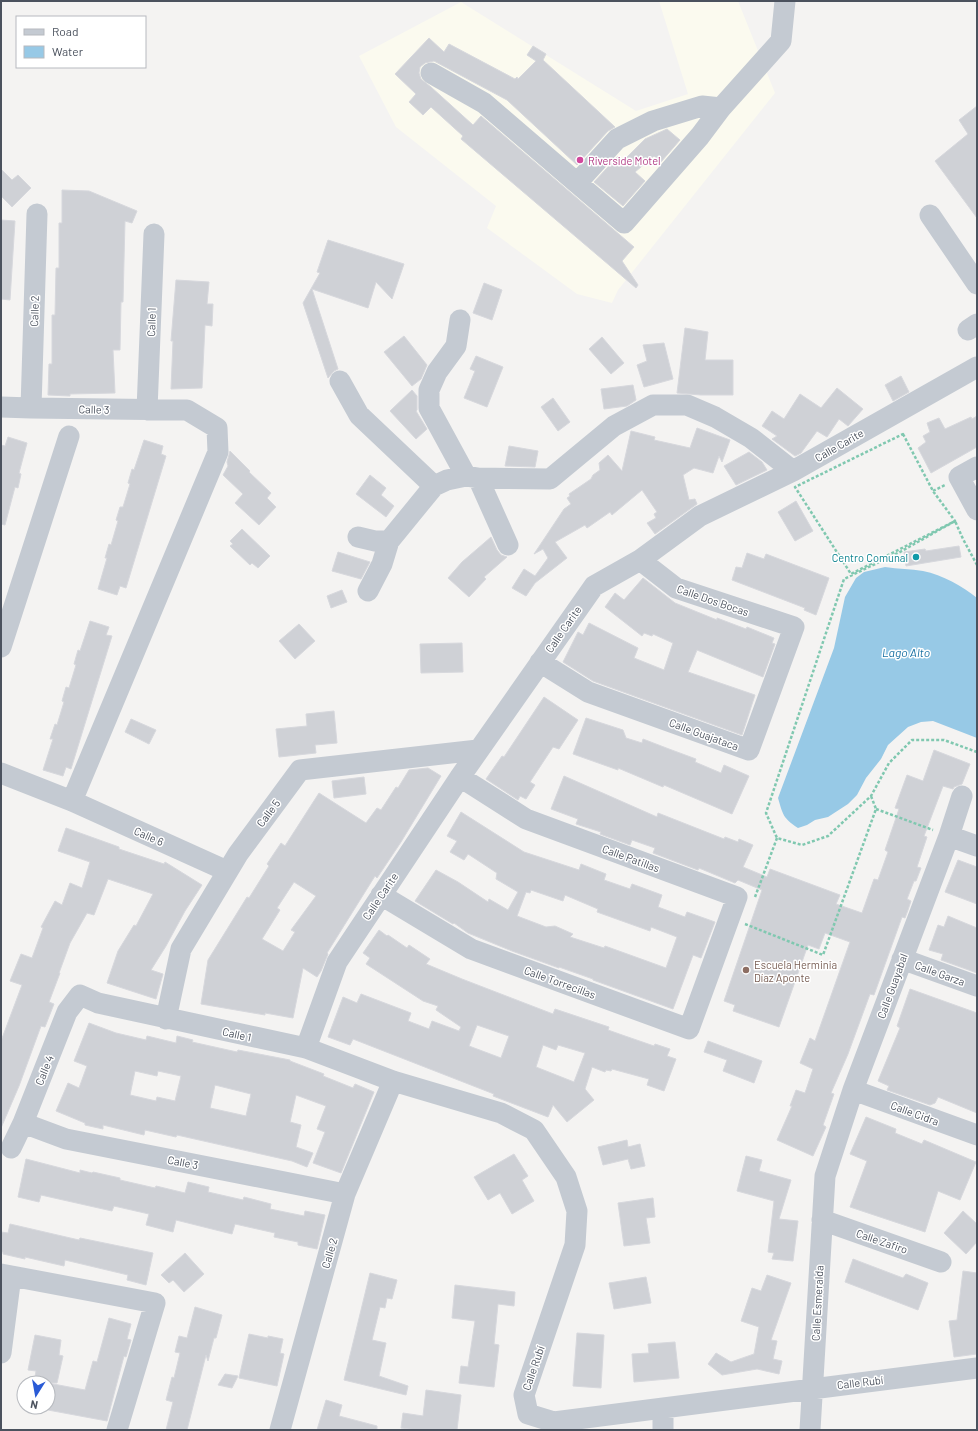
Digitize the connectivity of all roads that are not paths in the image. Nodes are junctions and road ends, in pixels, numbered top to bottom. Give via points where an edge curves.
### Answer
1 (785, 1) edge
2 (431, 73) dead end
3 (721, 108) junction
4 (577, 183) junction
5 (37, 214) dead end
6 (930, 216) dead end
7 (154, 234) dead end
8 (977, 284) edge
9 (460, 320) dead end
10 (977, 367) edge
11 (340, 381) dead end
12 (1, 407) edge
13 (31, 408) junction
14 (147, 410) junction
15 (69, 436) dead end
16 (977, 467) edge
17 (794, 471) junction
18 (472, 477) junction
19 (434, 486) junction
20 (977, 510) edge
21 (358, 537) dead end
22 (389, 541) junction
23 (508, 545) dead end
24 (640, 560) junction
25 (368, 591) dead end
26 (794, 627) joint
27 (1, 648) edge
28 (540, 662) junction
29 (478, 750) junction
30 (1, 773) edge
31 (460, 777) junction
32 (962, 796) dead end
33 (72, 801) junction
34 (949, 836) junction
35 (977, 846) edge
36 (227, 871) junction
37 (381, 895) junction
38 (902, 959) junction
39 (711, 970) joint
40 (977, 986) edge
41 (80, 995) joint
42 (166, 1019) junction
43 (306, 1048) junction
44 (393, 1081) junction
45 (853, 1090) junction
46 (23, 1123) junction
47 (977, 1135) edge
48 (11, 1148) dead end
49 (824, 1176) joint
50 (345, 1194) junction
51 (822, 1220) junction
52 (941, 1262) dead end
53 (6, 1275) edge
54 (1, 1353) edge
55 (977, 1368) edge
56 (812, 1388) junction
57 (663, 1408) junction
58 (117, 1430) edge
59 (280, 1430) edge
60 (662, 1430) edge
61 (810, 1430) edge

1 - 3 street via 782,41
2 - 4 street via 484,103
3 - 4 street via 702,106 653,121 617,139
3 - 4 street via 700,136 624,223
5 - 13 street, Calle 2
6 - 8 street
7 - 14 street, Calle 1
9 - 18 street via 456,346 437,372 429,390 429,408
10 - 17 street, Calle Carite
11 - 19 street via 358,415
12 - 13 street, Calle 3
13 - 14 street, Calle 3
14 - 33 street, Calle 3 via 187,410 217,428 218,452
15 - 27 street
16 - 20 street via 959,477
17 - 18 street via 751,438 716,417 687,405 653,405 614,426 550,480
17 - 24 street, Calle Carite via 700,516
18 - 19 street via 447,480
18 - 23 street
19 - 22 street
21 - 22 street
22 - 25 street via 382,564
24 - 26 street, Calle Dos Bocas via 676,588
24 - 28 street, Calle Carite via 594,586
26 - 28 street, Calle Guajataca via 749,750 588,692
28 - 29 street, Calle Carite
29 - 31 street, Calle Carite
29 - 36 street, Calle 5 via 300,770
30 - 33 street, Calle 6
31 - 37 street, Calle Carite
31 - 39 street, Calle Patillas via 526,819 737,897
32 - 34 street, Calle Guayabal
33 - 36 street, Calle 6
34 - 35 street
34 - 38 street, Calle Guayabal
36 - 42 street, Calle 5 via 181,948
37 - 39 street, Calle Torrecillas via 471,949 689,1029
37 - 43 street, Calle Carite via 337,962
38 - 40 street, Calle Garza
38 - 45 street, Calle Guayabal
41 - 42 street, Calle 1 via 98,1003
41 - 46 street, Calle 4 via 68,1012
42 - 43 street, Calle 1
43 - 44 street, Calle 1
44 - 50 street, Calle 2
44 - 57 street, Calle Rubí via 501,1113 534,1130 566,1177 577,1211 575,1245 524,1395 528,1414 554,1422
45 - 47 street, Calle Cidra
45 - 49 street, Calle Guayabal
46 - 48 street, Calle 4
46 - 50 street, Calle 3 via 66,1139
49 - 51 street, Calle Esmeralda
50 - 59 street, Calle 2
51 - 52 street, Calle Zafiro
51 - 56 street, Calle Esmeralda
53 - 54 street
53 - 58 street via 155,1303
55 - 56 street, Calle Rubí
56 - 57 street, Calle Rubí
56 - 61 street, Calle Esmeralda
57 - 60 street

